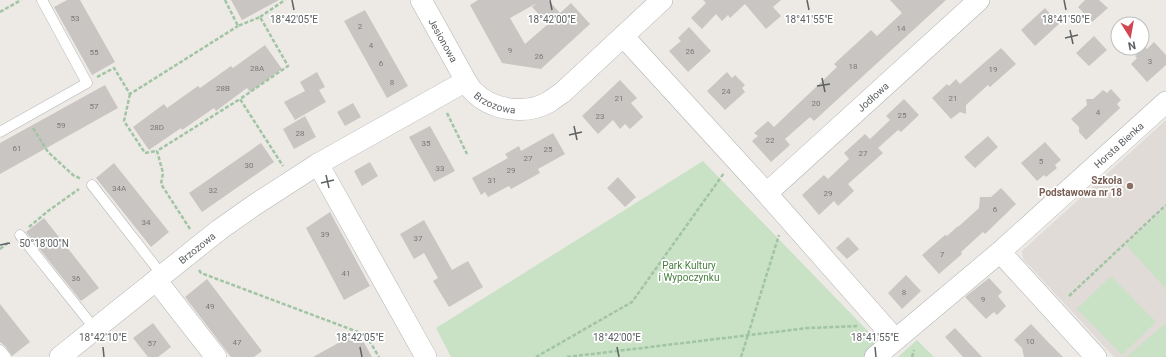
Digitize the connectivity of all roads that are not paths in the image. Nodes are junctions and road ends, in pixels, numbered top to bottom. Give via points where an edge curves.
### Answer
1 (42, 0) edge
2 (421, 0) edge
3 (662, 0) edge
4 (980, 0) edge
5 (623, 36) junction
6 (466, 81) junction
7 (1166, 102) edge
8 (0, 132) edge
9 (318, 164) junction
10 (90, 184) road end
11 (767, 193) junction
12 (20, 235) road end
13 (1000, 252) junction
14 (159, 278) junction
15 (95, 329) junction
16 (896, 340) junction
17 (0, 350) edge
18 (6, 357) edge
19 (60, 357) edge
20 (216, 357) edge
21 (426, 357) edge
22 (875, 357) edge
23 (1096, 357) edge

1 - 8 lane via 87,83
2 - 6 street, Jesionowa
3 - 5 street, Brzozowa
4 - 11 street, Jodłowa
5 - 6 street, Brzozowa via 562,92 549,102 534,108 518,110 491,103 473,91
5 - 11 street
6 - 9 street, Brzozowa
7 - 13 street, Horsta Bienka
9 - 14 street, Brzozowa via 219,230
9 - 21 street
10 - 14 lane
11 - 16 street
12 - 15 lane
13 - 16 street, Horsta Bienka
13 - 23 street
14 - 15 street, Brzozowa
14 - 20 street
15 - 19 street, Brzozowa
16 - 22 street, Horsta Bienka
17 - 18 lane

